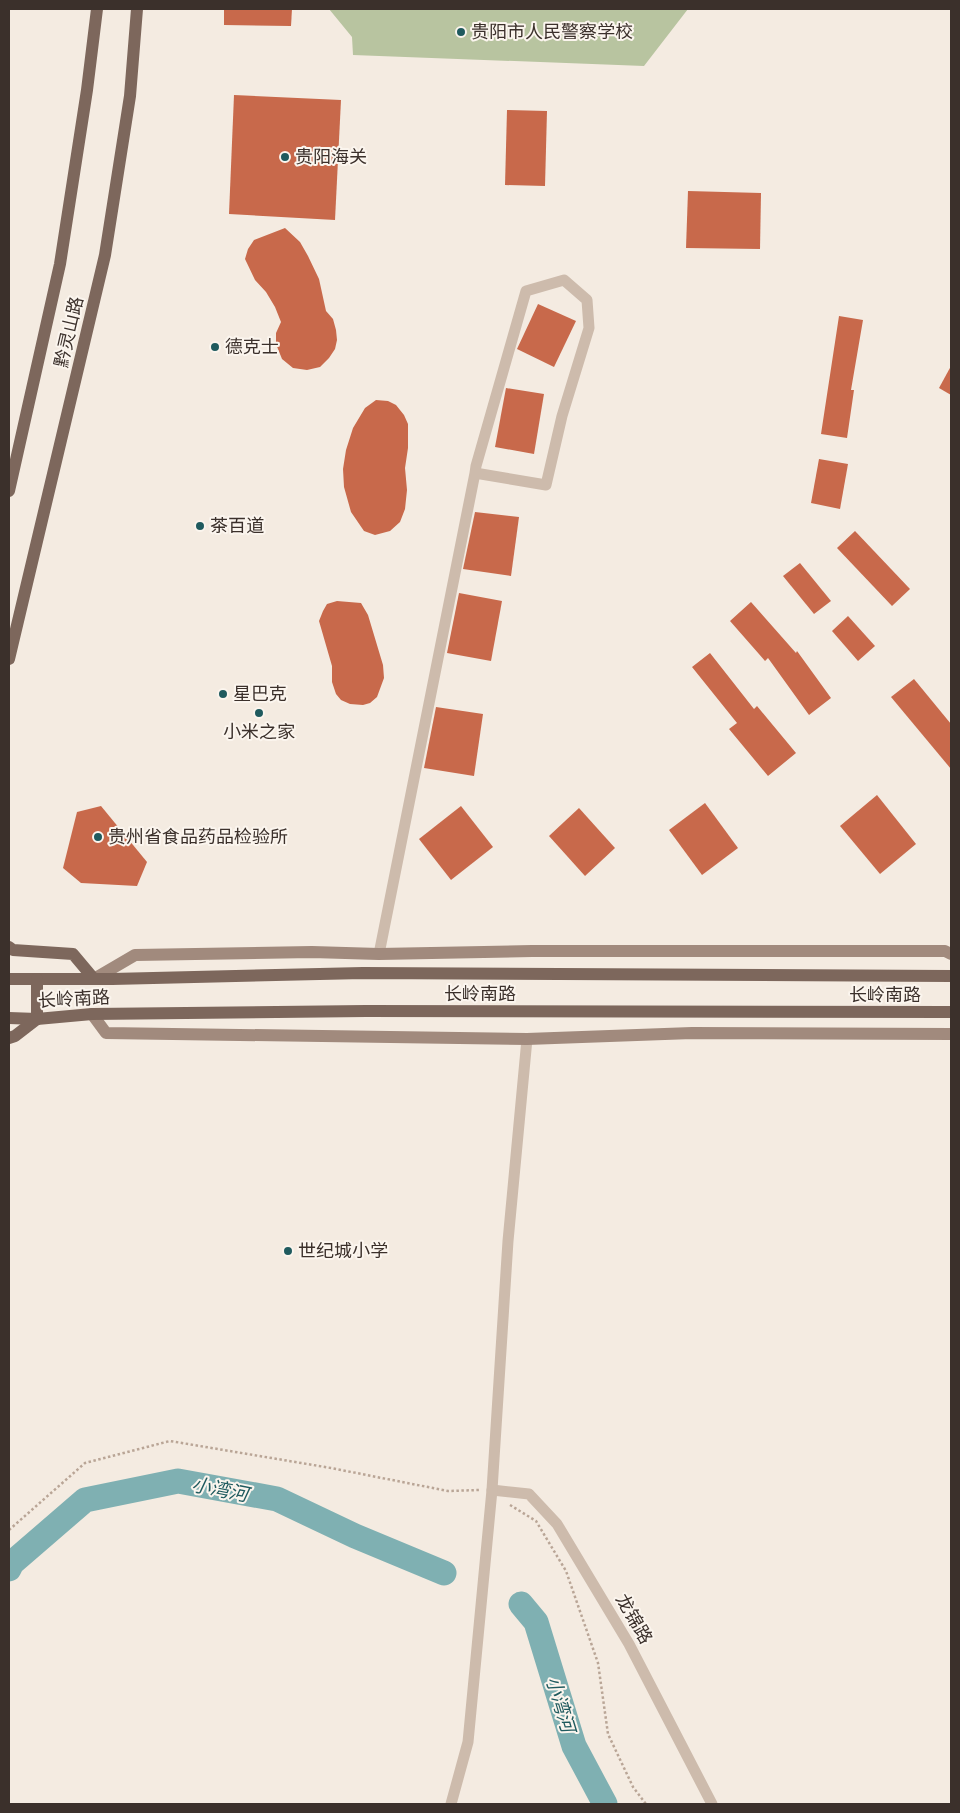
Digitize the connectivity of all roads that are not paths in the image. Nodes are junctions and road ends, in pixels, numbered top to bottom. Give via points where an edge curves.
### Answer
1 (97, 9) edge
2 (137, 9) edge
3 (475, 473) junction
4 (9, 491) edge
5 (9, 659) edge
6 (9, 946) edge
7 (380, 954) junction
8 (951, 954) edge
9 (951, 976) edge
10 (9, 979) edge
11 (37, 979) junction
12 (94, 979) junction
13 (951, 1012) edge
14 (92, 1014) junction
15 (9, 1018) edge
16 (37, 1019) junction
17 (951, 1034) edge
18 (9, 1038) edge
19 (527, 1039) junction
20 (492, 1490) junction
21 (451, 1804) edge
22 (712, 1804) edge

1 - 4 main road, 黔灵山路 via 60,264
2 - 5 main road, 黔灵山路 via 130,96 105,255
3 - 3 street via 526,291 564,280 587,300 589,328 562,416 546,485
3 - 7 street
6 - 12 main road via 14,950 73,954
7 - 8 main road via 945,951
7 - 12 main road via 135,955
9 - 12 main road, 长岭南路 via 363,974
10 - 11 main road, 长岭南路
11 - 12 main road, 长岭南路
11 - 16 main road
13 - 14 main road, 长岭南路
14 - 16 main road, 长岭南路
14 - 19 main road via 106,1033
15 - 16 main road, 长岭南路
16 - 18 main road
17 - 19 main road via 692,1033
19 - 20 street via 508,1241
20 - 21 street via 468,1742
20 - 22 street, 龙锦路 via 529,1494 557,1524 629,1644

